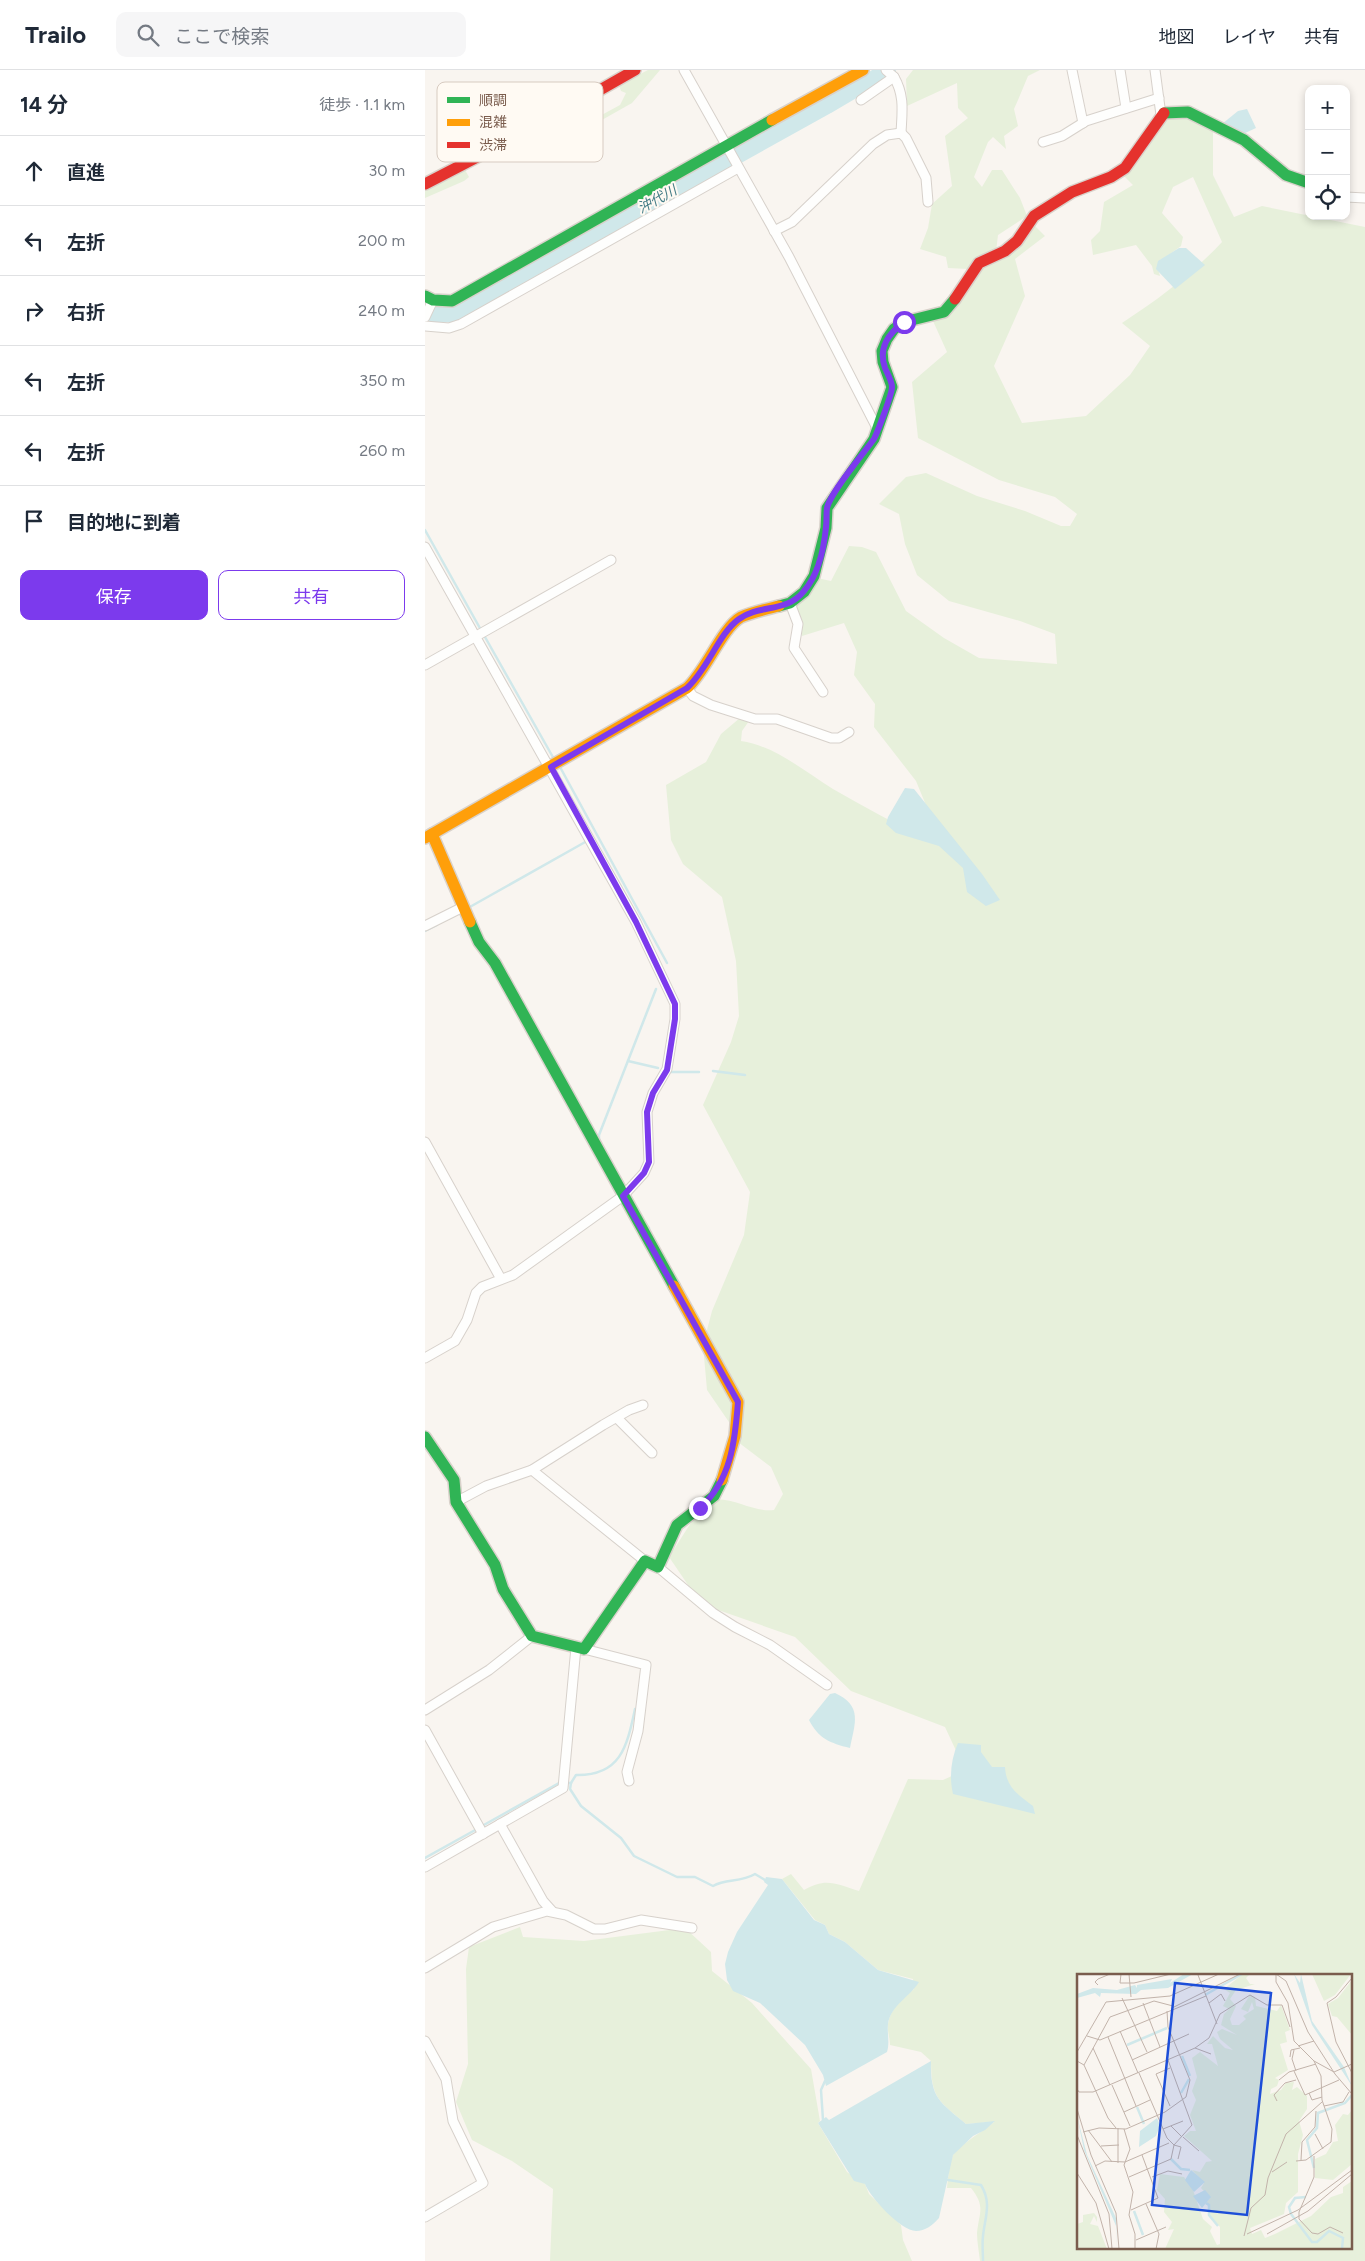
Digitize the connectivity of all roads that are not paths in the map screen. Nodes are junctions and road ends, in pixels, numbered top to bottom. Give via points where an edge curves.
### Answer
1 (635, 70) edge
2 (684, 70) edge
3 (863, 70) edge
4 (886, 70) edge
5 (1072, 70) edge
6 (1119, 70) edge
7 (1155, 70) edge
8 (894, 77) junction
9 (603, 88) edge
10 (1159, 98) junction
11 (861, 100) dead end
12 (1126, 108) junction
13 (1161, 115) junction
14 (1083, 123) junction
15 (901, 133) junction
16 (1043, 142) dead end
17 (725, 145) junction
18 (467, 162) edge
19 (738, 168) junction
20 (1305, 182) edge
21 (425, 184) edge
22 (1350, 198) edge
23 (1365, 198) edge
24 (928, 202) dead end
25 (774, 231) junction
26 (429, 298) edge
27 (425, 317) edge
28 (425, 326) edge
29 (878, 430) junction
30 (425, 547) edge
31 (611, 560) dead end
32 (791, 603) junction
33 (475, 636) junction
34 (425, 665) edge
35 (687, 688) junction
36 (823, 692) dead end
37 (849, 732) dead end
38 (551, 767) junction
39 (428, 836) edge
40 (463, 907) junction
41 (425, 926) edge
42 (425, 1142) edge
43 (623, 1196) junction
44 (501, 1279) junction
45 (425, 1358) edge
46 (643, 1405) dead end
47 (617, 1418) junction
48 (425, 1437) edge
49 (652, 1453) dead end
50 (532, 1470) junction
51 (456, 1502) junction
52 (645, 1561) junction
53 (658, 1567) junction
54 (533, 1636) junction
55 (580, 1648) junction
56 (827, 1685) dead end
57 (425, 1710) edge
58 (425, 1730) edge
59 (629, 1780) dead end
60 (500, 1824) junction
61 (483, 1834) junction
62 (425, 1867) edge
63 (552, 1911) junction
64 (692, 1928) dead end
65 (425, 1968) edge
66 (425, 2041) edge
67 (425, 2216) edge

1 - 9 street
2 - 17 street
3 - 17 street
4 - 8 street
5 - 14 street
6 - 12 street
7 - 10 street
8 - 11 street
8 - 15 street via 903,100
10 - 12 street
10 - 13 street
12 - 14 street
13 - 20 street via 1188,112 1243,140 1286,175
13 - 29 street via 1125,168 1041,210 1017,241 971,272 944,312 904,322 894,329 882,351 892,387
14 - 16 street via 1063,136
15 - 24 street via 926,178
15 - 25 street via 887,135 873,144 792,222
17 - 19 street
17 - 26 street via 452,301
18 - 21 street
19 - 25 street
19 - 28 street via 461,324 449,328
22 - 23 street
25 - 29 street
26 - 27 street
29 - 32 street via 827,508 826,528 814,576 804,592
30 - 33 street
31 - 33 street
32 - 35 street via 740,618 731,626 698,678
32 - 36 street via 798,624 794,648
33 - 34 street
33 - 38 street
35 - 37 street via 693,696 711,705 755,719 777,719 831,738 839,738
35 - 38 street
38 - 39 street
38 - 43 street via 636,922 675,1004 667,1070 653,1093 647,1112 649,1162 644,1173
39 - 40 street via 452,876
40 - 41 street
40 - 43 street via 479,942 495,963
42 - 44 street
43 - 44 street via 513,1275
43 - 53 street via 738,1402 735,1436 725,1475 714,1496 677,1525
44 - 45 street via 476,1293 467,1320 455,1341
46 - 47 street
47 - 49 street
47 - 50 street
48 - 51 street via 454,1480
50 - 51 street via 486,1486
50 - 52 street
51 - 54 street via 495,1565 503,1589
52 - 53 street
52 - 55 street
53 - 56 street via 713,1612 770,1645
54 - 55 street
54 - 57 street via 489,1670
55 - 59 street via 646,1666 627,1772
55 - 60 street via 563,1788
58 - 61 street
60 - 61 street
60 - 63 street via 543,1901
61 - 62 street
63 - 64 street via 594,1930 641,1920
63 - 65 street via 493,1927
66 - 67 street via 446,2079 453,2121 483,2183

